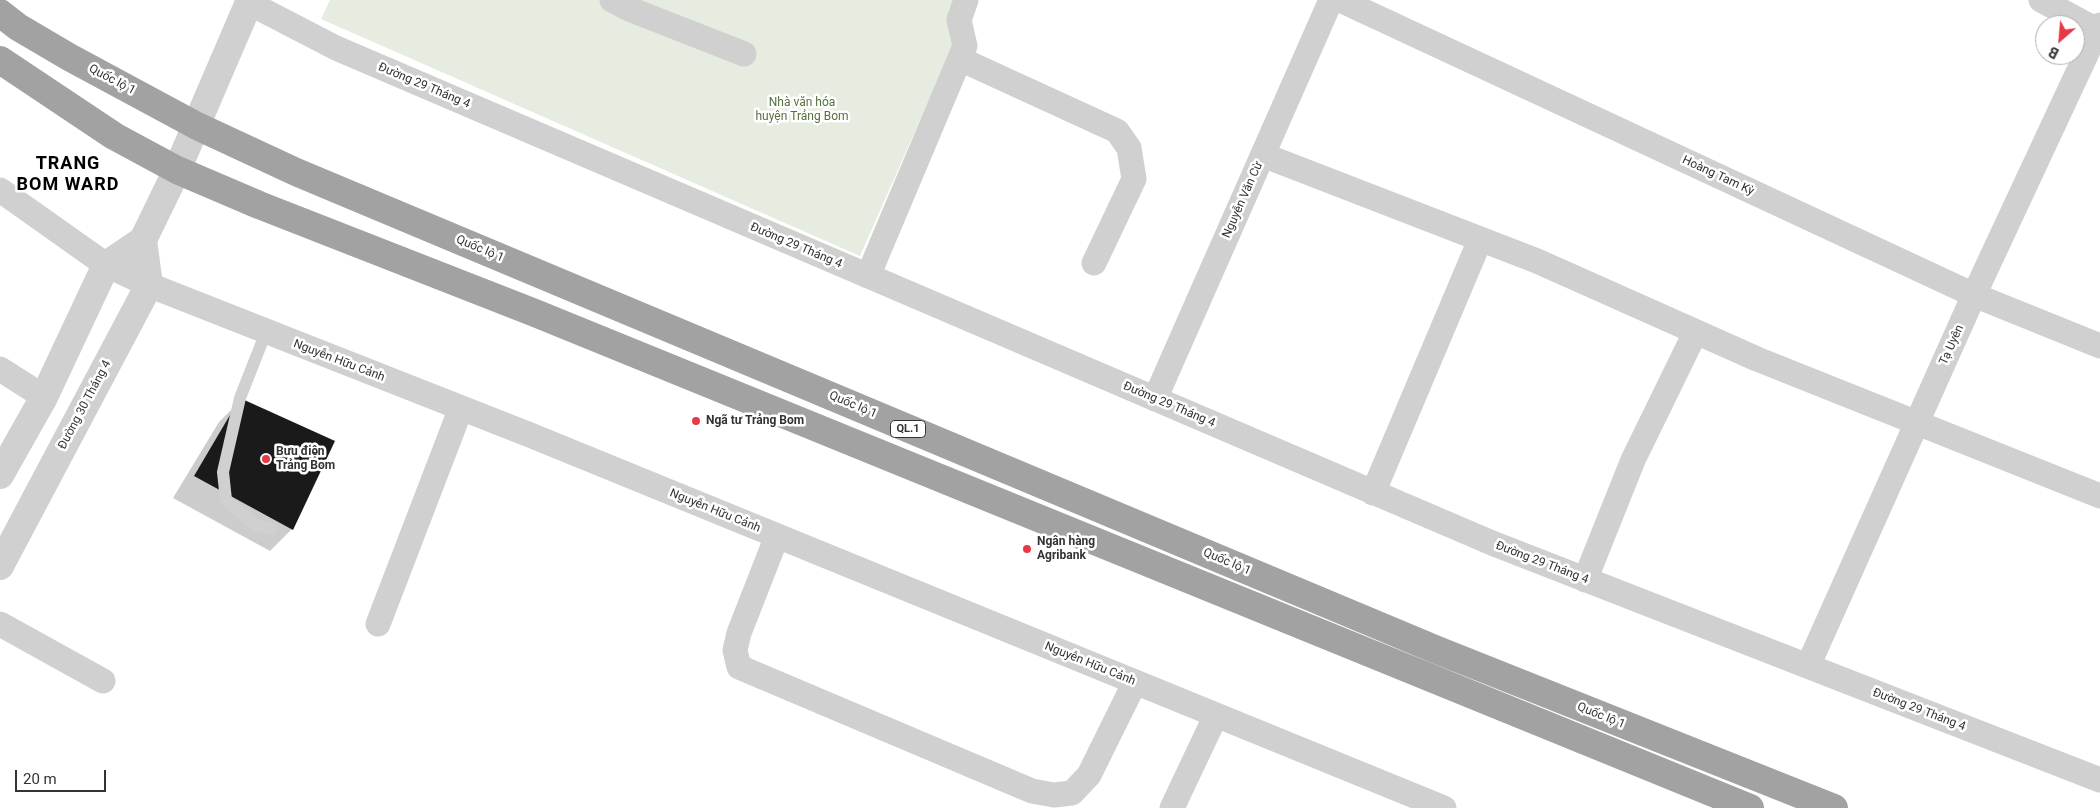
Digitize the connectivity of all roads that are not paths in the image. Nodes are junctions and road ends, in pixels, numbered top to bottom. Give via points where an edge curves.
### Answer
1 (612, 0) edge
2 (966, 0) edge
3 (1331, 0) edge
4 (1340, 0) edge
5 (2041, 0) edge
6 (249, 2) edge
7 (0, 13) edge
8 (2099, 27) edge
9 (744, 54) dead end
10 (960, 59) junction
11 (0, 60) edge
12 (197, 126) junction
13 (1263, 155) junction
14 (178, 170) junction
15 (0, 190) edge
16 (143, 240) junction
17 (1480, 240) junction
18 (1094, 263) dead end
19 (106, 265) junction
20 (868, 276) junction
21 (149, 285) junction
22 (1974, 295) junction
23 (266, 332) junction
24 (1695, 332) junction
25 (2100, 346) edge
26 (0, 369) edge
27 (44, 397) junction
28 (1155, 399) junction
29 (461, 408) junction
30 (1916, 424) junction
31 (0, 475) edge
32 (1373, 492) junction
33 (2100, 496) edge
34 (271, 529) dead end
35 (777, 536) junction
36 (0, 566) edge
37 (1586, 580) junction
38 (0, 624) edge
39 (378, 624) dead end
40 (1808, 666) junction
41 (103, 681) dead end
42 (1135, 682) junction
43 (1216, 715) junction
44 (2100, 780) edge
45 (1172, 808) edge
46 (1444, 808) edge
47 (1750, 808) edge
48 (1834, 808) edge

1 - 9 street
2 - 10 street via 958,20 965,46
3 - 13 street, Nguyễn Văn Cừ
4 - 22 street, Hoàng Tam Kỳ
5 - 8 street
6 - 12 street
6 - 20 street, Đường 29 Tháng 4 via 336,48
7 - 12 highway, Quốc lộ 1 / QL.1 via 69,57
8 - 22 street, Tạ Uyên
10 - 18 street via 1117,131 1129,148 1134,179
10 - 20 street
11 - 14 highway, QL.1 via 114,136
12 - 14 street
12 - 48 highway, Quốc lộ 1 / QL.1 via 296,172 1437,650
13 - 17 street
13 - 28 street, Nguyễn Văn Cừ
14 - 16 street
14 - 47 highway, QL.1
15 - 19 street, Nguyễn Hữu Cảnh
16 - 19 street
16 - 21 street
17 - 24 street via 1536,261
17 - 32 street
19 - 21 street, Nguyễn Hữu Cảnh
19 - 27 street
20 - 28 street, Đường 29 Tháng 4
21 - 23 street, Nguyễn Hữu Cảnh
21 - 36 street, Đường 30 Tháng 4
22 - 25 street, Hoàng Tam Kỳ
22 - 30 street, Tạ Uyên
23 - 29 street, Nguyễn Hữu Cảnh
23 - 34 lane via 240,398 223,472 226,500 255,525
24 - 30 street
24 - 37 street via 1633,460
26 - 27 street
27 - 31 street
28 - 32 street, Đường 29 Tháng 4
29 - 35 street, Nguyễn Hữu Cảnh
29 - 39 street
30 - 33 street
30 - 40 street, Tạ Uyên
32 - 37 street, Đường 29 Tháng 4
35 - 42 street, Nguyễn Hữu Cảnh
35 - 42 street via 739,633 735,650 740,667 1032,791 1054,795 1072,793 1089,775
37 - 40 street, Đường 29 Tháng 4
38 - 41 street
40 - 44 street, Đường 29 Tháng 4
42 - 43 street, Nguyễn Hữu Cảnh
43 - 45 street
43 - 46 street, Nguyễn Hữu Cảnh

